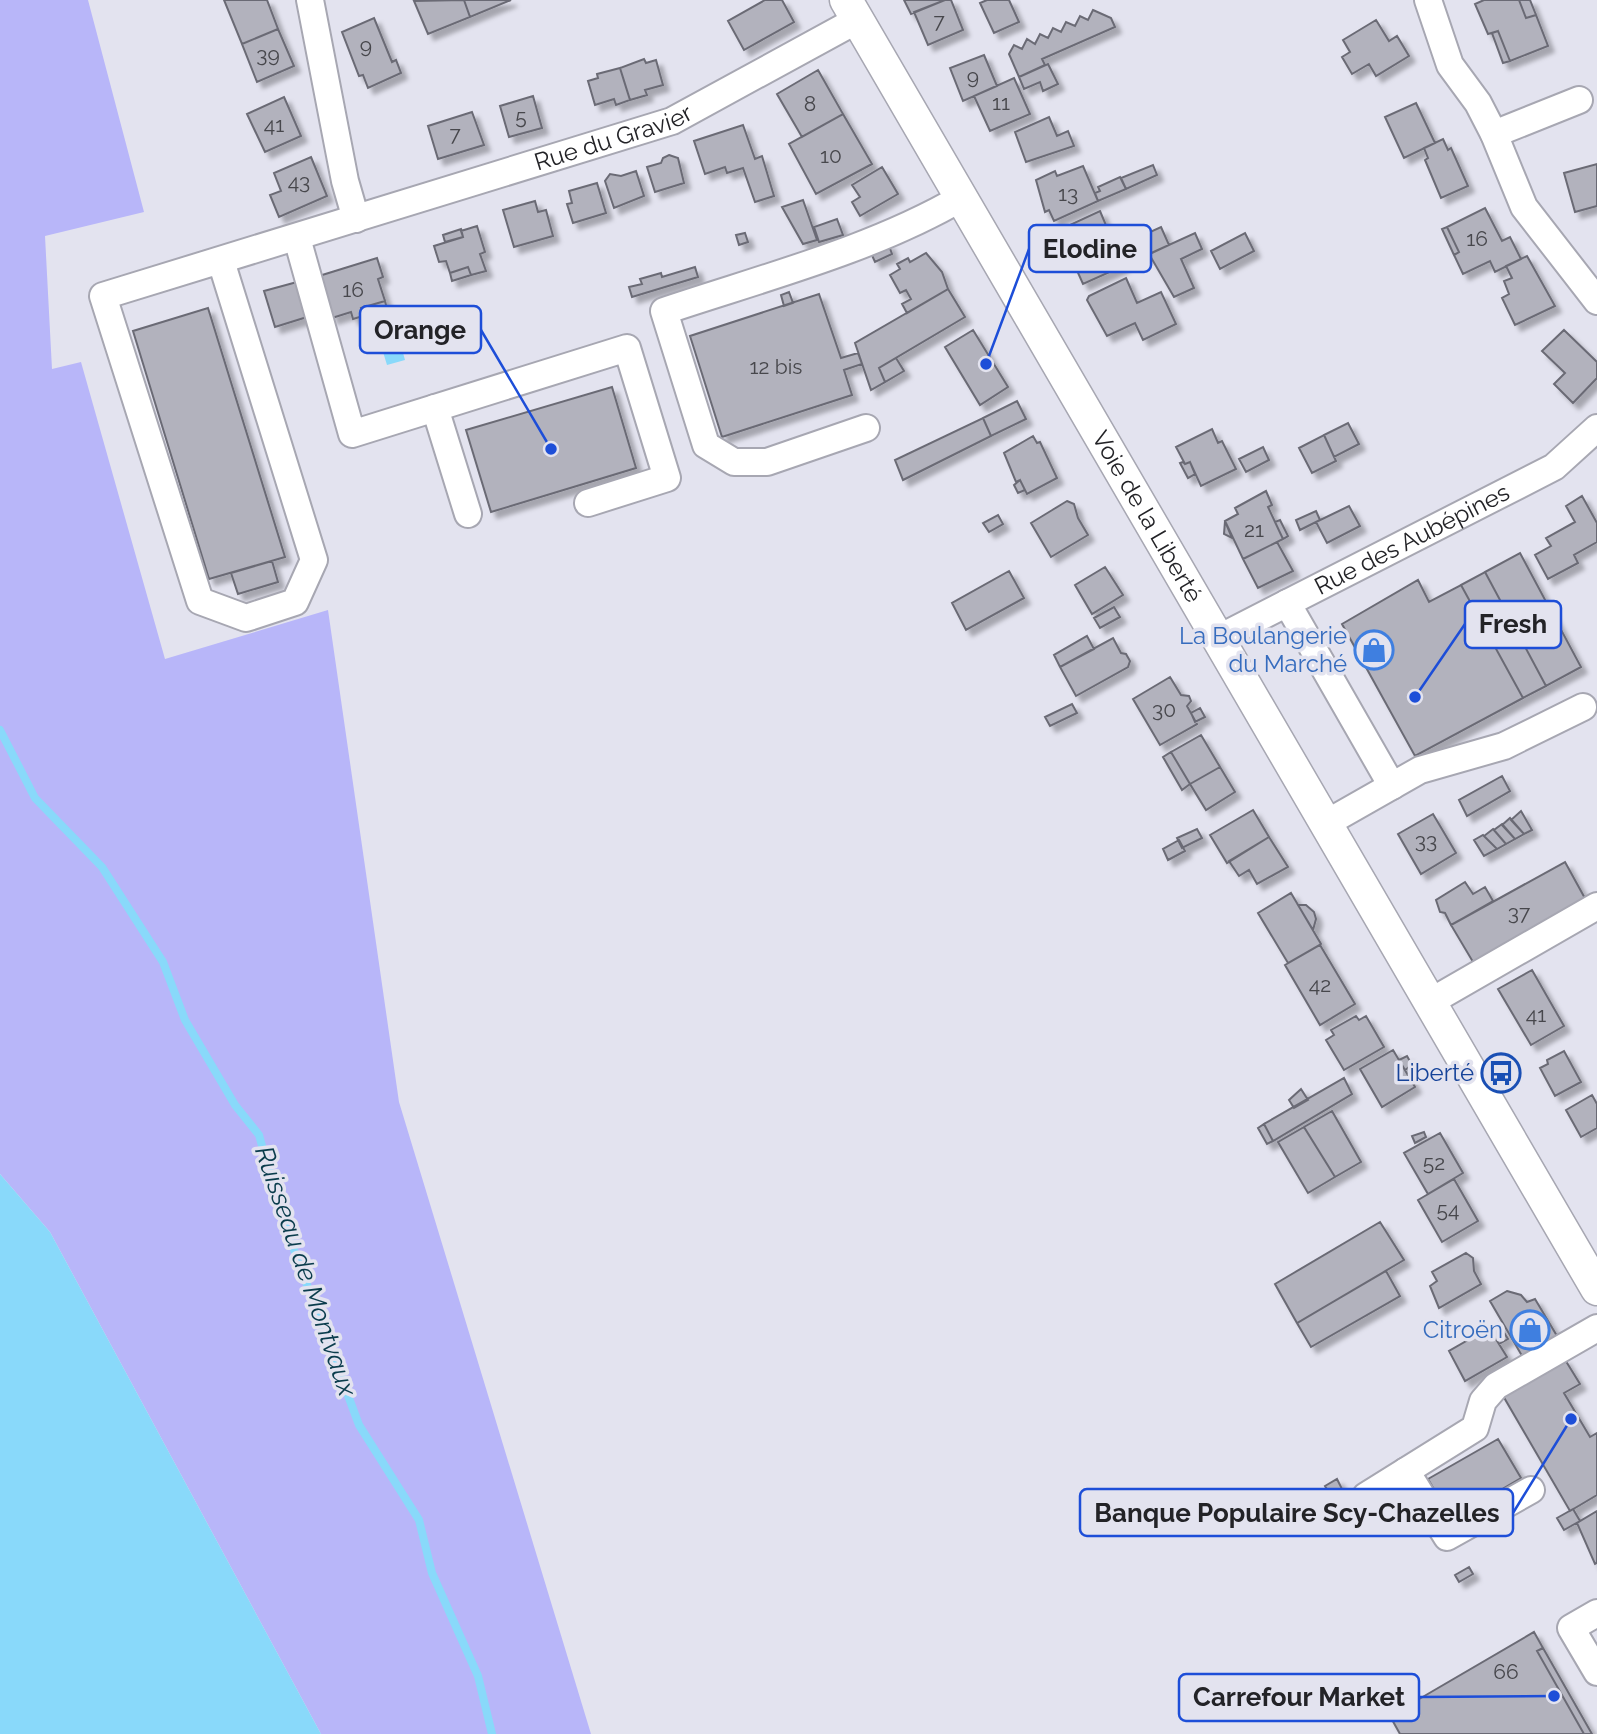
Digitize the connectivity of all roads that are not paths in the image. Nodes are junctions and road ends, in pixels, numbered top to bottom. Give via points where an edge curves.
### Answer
1 (310, 0) edge
2 (1428, 0) edge
3 (852, 10) edge
4 (1579, 100) dead end
5 (1494, 134) junction
6 (961, 198) junction
7 (356, 219) junction
8 (297, 238) junction
9 (221, 261) junction
10 (1597, 301) edge
11 (435, 408) junction
12 (866, 428) dead end
13 (1597, 428) edge
14 (588, 503) dead end
15 (468, 514) dead end
16 (1287, 603) junction
17 (1217, 639) junction
18 (1583, 707) dead end
19 (1392, 786) junction
20 (1325, 824) junction
21 (1597, 906) edge
22 (1430, 1002) junction
23 (1597, 1289) edge
24 (1597, 1328) edge
25 (1406, 1471) junction
26 (1531, 1490) dead end
27 (1366, 1496) dead end
28 (1597, 1613) edge
29 (1597, 1672) edge

1 - 7 street
2 - 5 street via 1450,65
3 - 6 main road, Voie de la Liberté
3 - 7 street, Rue du Gravier via 672,121
4 - 5 street
5 - 10 street via 1524,207
6 - 12 street via 927,218 870,241 664,311 706,445 734,462 767,462
6 - 17 main road, Voie de la Liberté
7 - 8 street, Rue du Gravier
8 - 9 street, Rue du Gravier
8 - 11 street via 352,434
9 - 9 street, Rue du Gravier via 103,296 200,601 246,618 295,602 314,560
11 - 14 street via 627,348 667,478
11 - 15 street
13 - 16 street, Rue des Aubépines via 1554,467
16 - 17 street, Rue des Aubépines
16 - 19 street
17 - 20 main road, Voie de la Liberté
18 - 19 street via 1504,746 1420,770
19 - 20 street
20 - 22 main road, Voie de la Liberté
21 - 22 street
22 - 23 main road, Voie de la Liberté
24 - 25 street via 1496,1386 1483,1401 1475,1428
25 - 26 street via 1447,1537
25 - 27 street
28 - 29 street via 1571,1629

